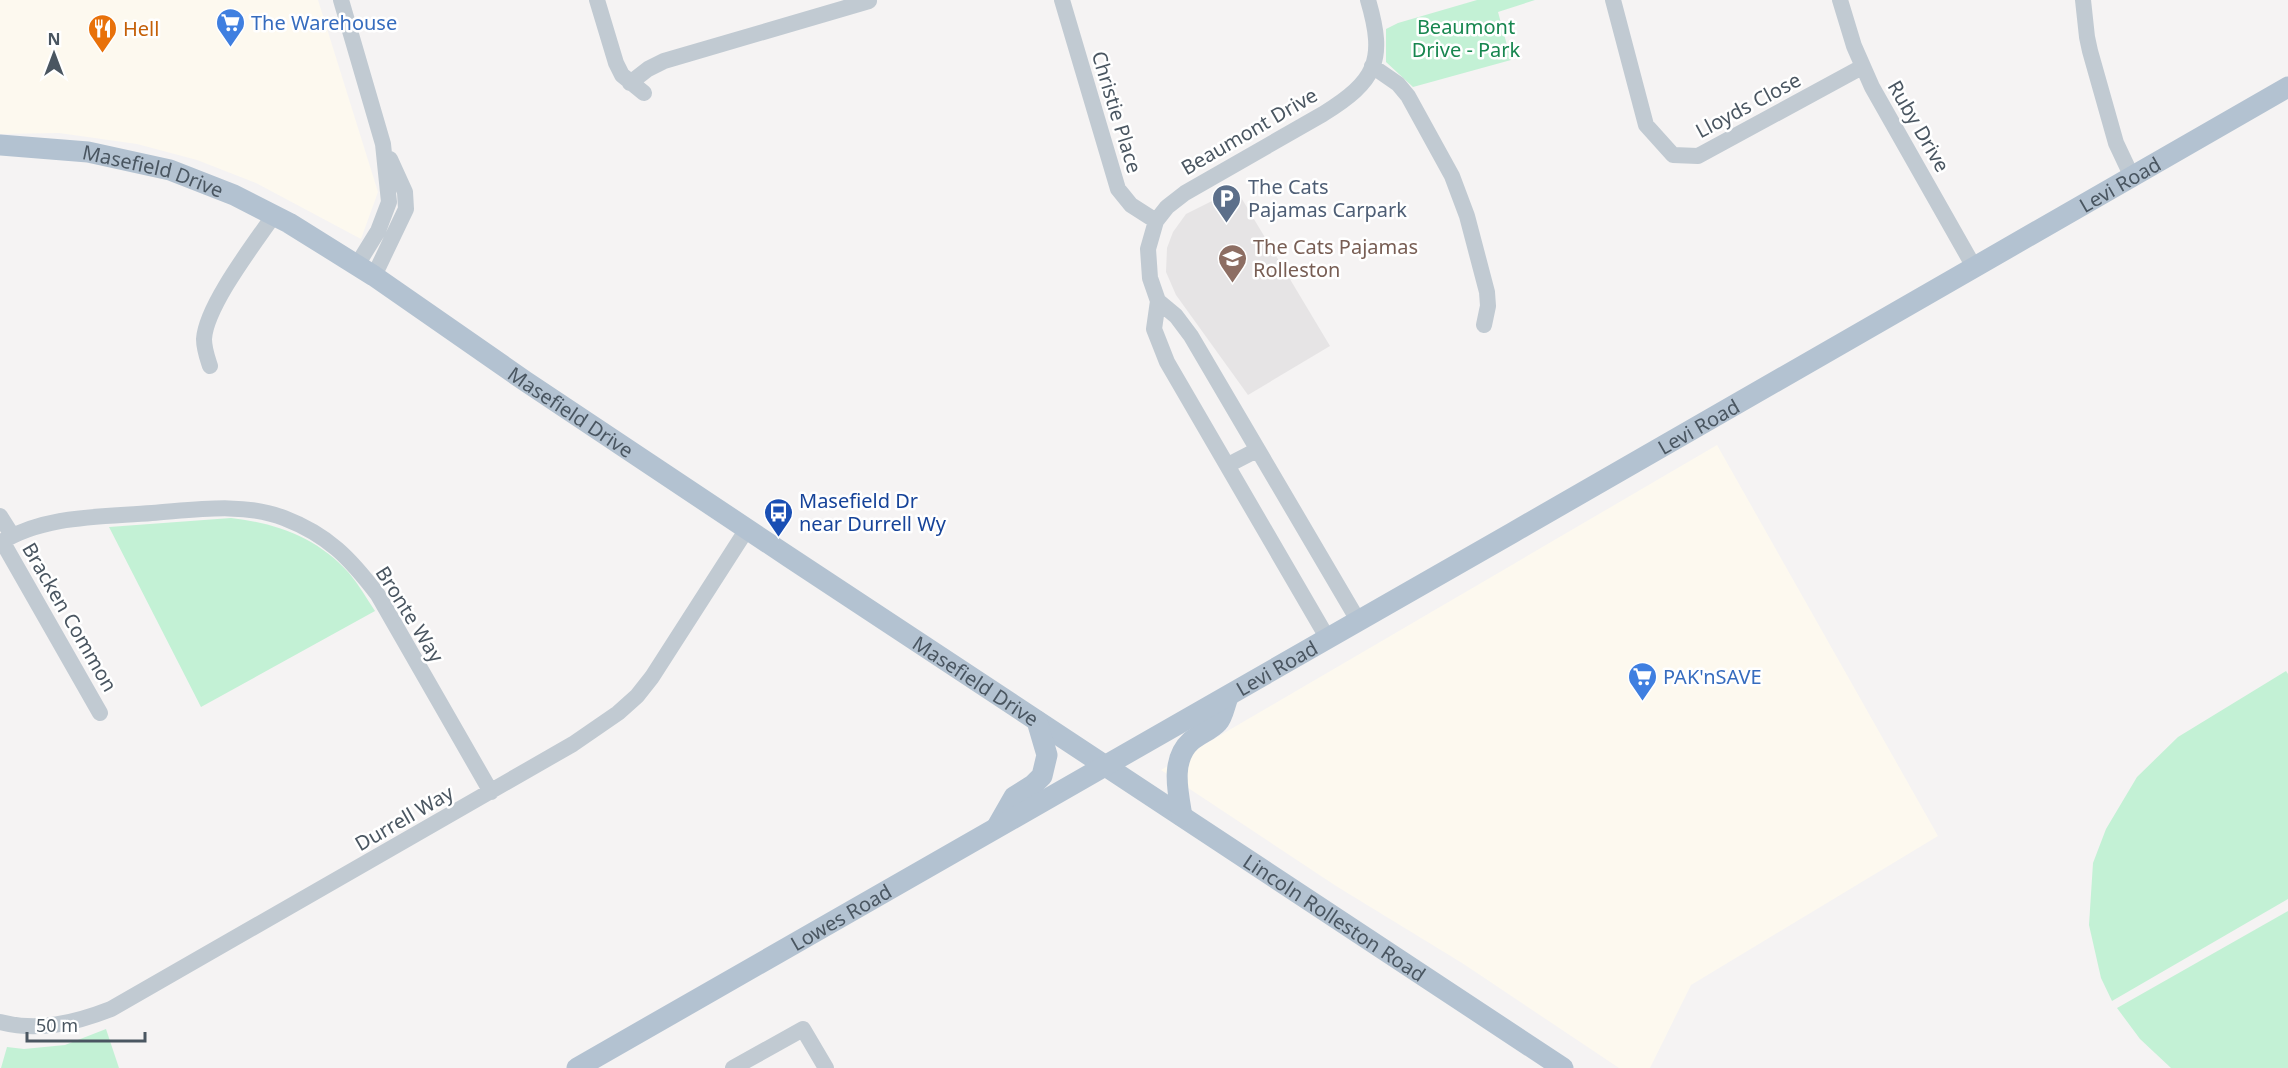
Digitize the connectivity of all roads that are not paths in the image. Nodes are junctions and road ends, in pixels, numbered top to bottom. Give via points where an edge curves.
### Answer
1 (340, 0) edge
2 (597, 0) edge
3 (1062, 0) edge
4 (1368, 0) edge
5 (1613, 0) edge
6 (1840, 0) edge
7 (2084, 0) edge
8 (869, 1) edge
9 (1372, 66) junction
10 (1862, 67) junction
11 (630, 83) junction
12 (2288, 87) edge
13 (644, 93) dead end
14 (0, 145) edge
15 (2132, 177) junction
16 (274, 215) junction
17 (1156, 221) junction
18 (1974, 267) junction
19 (366, 270) junction
20 (1158, 301) junction
21 (1484, 325) dead end
22 (210, 366) dead end
23 (1257, 450) junction
24 (1228, 465) junction
25 (0, 516) edge
26 (747, 529) junction
27 (5, 540) edge
28 (1359, 622) junction
29 (1328, 639) junction
30 (1228, 697) junction
31 (100, 713) dead end
32 (1037, 721) junction
33 (1107, 766) junction
34 (491, 792) junction
35 (1182, 816) junction
36 (998, 826) junction
37 (0, 1022) edge
38 (577, 1068) edge
39 (733, 1068) edge
40 (826, 1068) edge
41 (1563, 1068) edge

1 - 19 street via 383,144 389,202
2 - 11 street via 616,63
3 - 17 street, Christie Place via 1118,189 1131,205
4 - 9 street, Beaumont Drive via 1378,43
5 - 10 street, Lloyds Close via 1646,125 1672,155 1698,156
6 - 10 street, Ruby Drive
7 - 15 street via 2090,51 2116,143
8 - 11 street via 664,61
9 - 17 street, Beaumont Drive via 1358,88 1344,100 1185,193
9 - 21 street via 1408,96 1452,176 1487,292
10 - 18 street, Ruby Drive
11 - 13 street
12 - 15 main road, Levi Road
14 - 16 main road, Masefield Drive via 88,152 170,170
15 - 18 main road, Levi Road
16 - 19 main road, Masefield Drive
16 - 22 street via 212,309 204,337
17 - 20 street, Beaumont Drive via 1147,262
18 - 28 main road, Levi Road
19 - 26 main road, Masefield Drive
20 - 23 street, Beaumont Drive via 1191,336
20 - 24 street, Beaumont Drive via 1154,329 1158,344
23 - 24 street
23 - 28 street, Beaumont Drive
24 - 29 street, Beaumont Drive
25 - 27 street, Bracken Common
26 - 32 main road, Masefield Drive
26 - 34 street, Durrell Way via 637,696 599,728
27 - 31 street, Bracken Common
27 - 34 street, Bronte Way via 40,526 94,517 245,509 282,517 313,531 338,548 378,595
28 - 29 main road, Levi Road
29 - 30 main road, Levi Road
30 - 33 main road, Levi Road
30 - 35 main road via 1218,722 1189,743 1182,753 1177,771
32 - 33 main road, Masefield Drive
32 - 36 main road via 1047,755 1042,776 1014,797
33 - 35 main road, Lincoln Rolleston Road
33 - 36 main road, Lowes Road
34 - 37 street, Durrell Way via 111,1009 56,1025 29,1027
35 - 41 main road, Lincoln Rolleston Road
36 - 38 main road, Lowes Road
39 - 40 street via 803,1029

